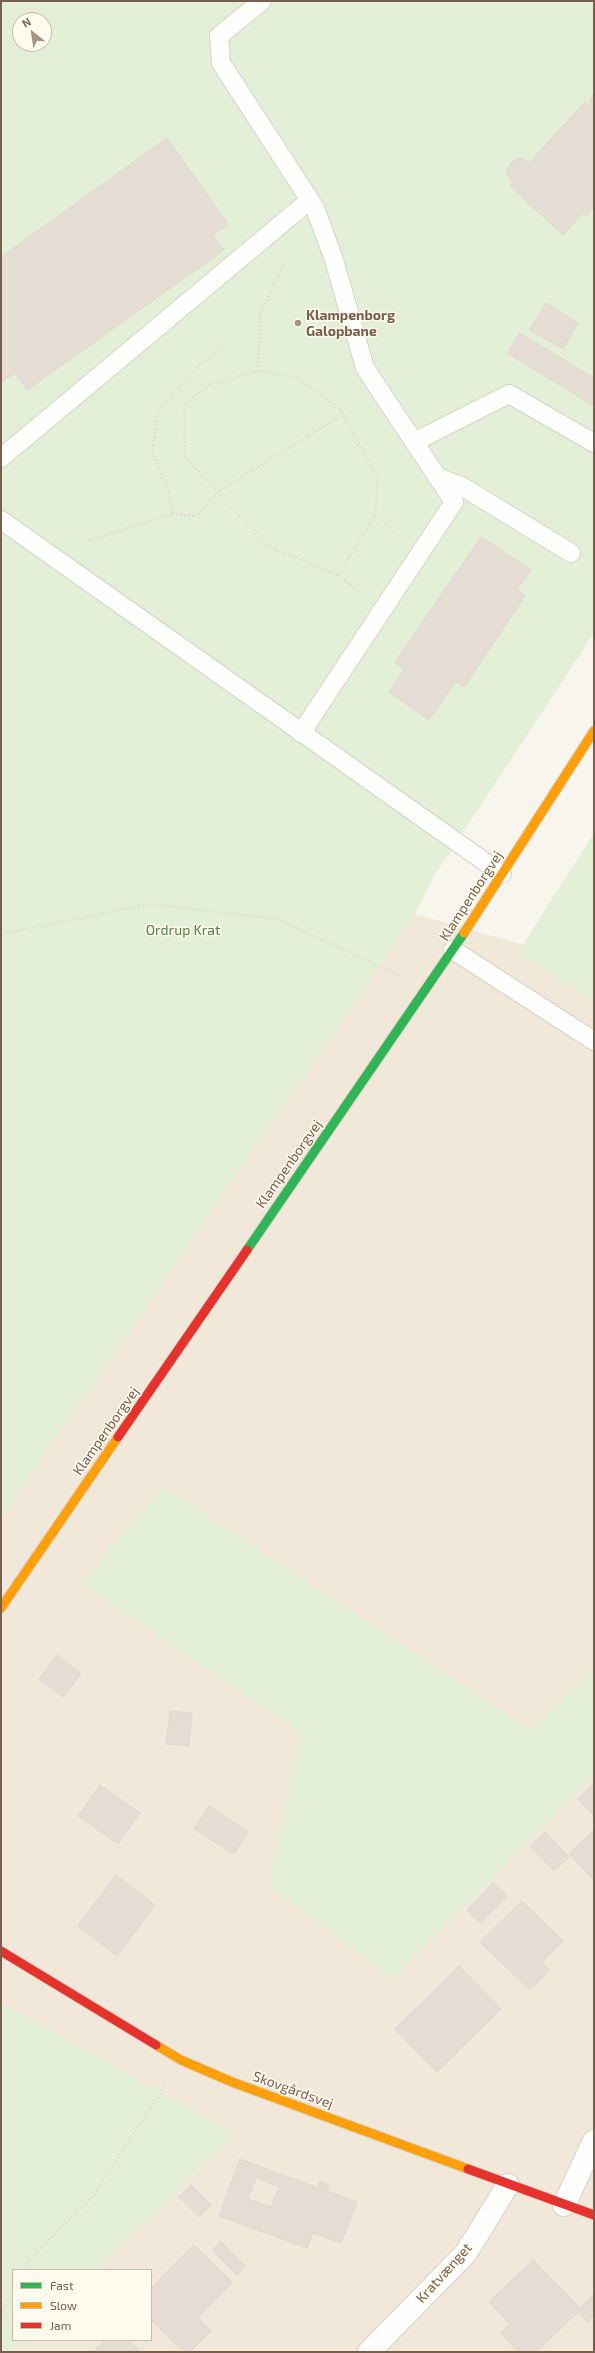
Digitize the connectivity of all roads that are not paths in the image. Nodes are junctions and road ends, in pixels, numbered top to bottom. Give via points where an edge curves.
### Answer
1 (262, 1) edge
2 (310, 200) junction
3 (414, 442) junction
4 (594, 443) edge
5 (1, 458) edge
6 (437, 477) junction
7 (1, 520) edge
8 (571, 553) dead end
9 (594, 731) edge
10 (301, 733) junction
11 (502, 874) junction
12 (453, 950) junction
13 (594, 1041) edge
14 (1, 1608) edge
15 (1, 1951) edge
16 (594, 2141) edge
17 (508, 2185) junction
18 (564, 2205) junction
19 (594, 2215) edge
20 (369, 2352) edge

1 - 2 lane via 219,36 221,63
2 - 3 lane via 334,260 365,368
2 - 5 lane
3 - 4 lane via 508,394
3 - 6 lane
6 - 8 lane via 463,487
6 - 10 lane via 454,502
7 - 10 lane
9 - 11 street, Klampenborgvej
10 - 11 lane
11 - 12 street, Klampenborgvej
12 - 13 lane
12 - 14 street, Klampenborgvej
15 - 17 street, Skovgårdsvej via 181,2060 232,2082
16 - 18 street
17 - 18 street, Skovgårdsvej
17 - 20 street, Kratvænget via 466,2253
18 - 19 street, Skovgårdsvej

